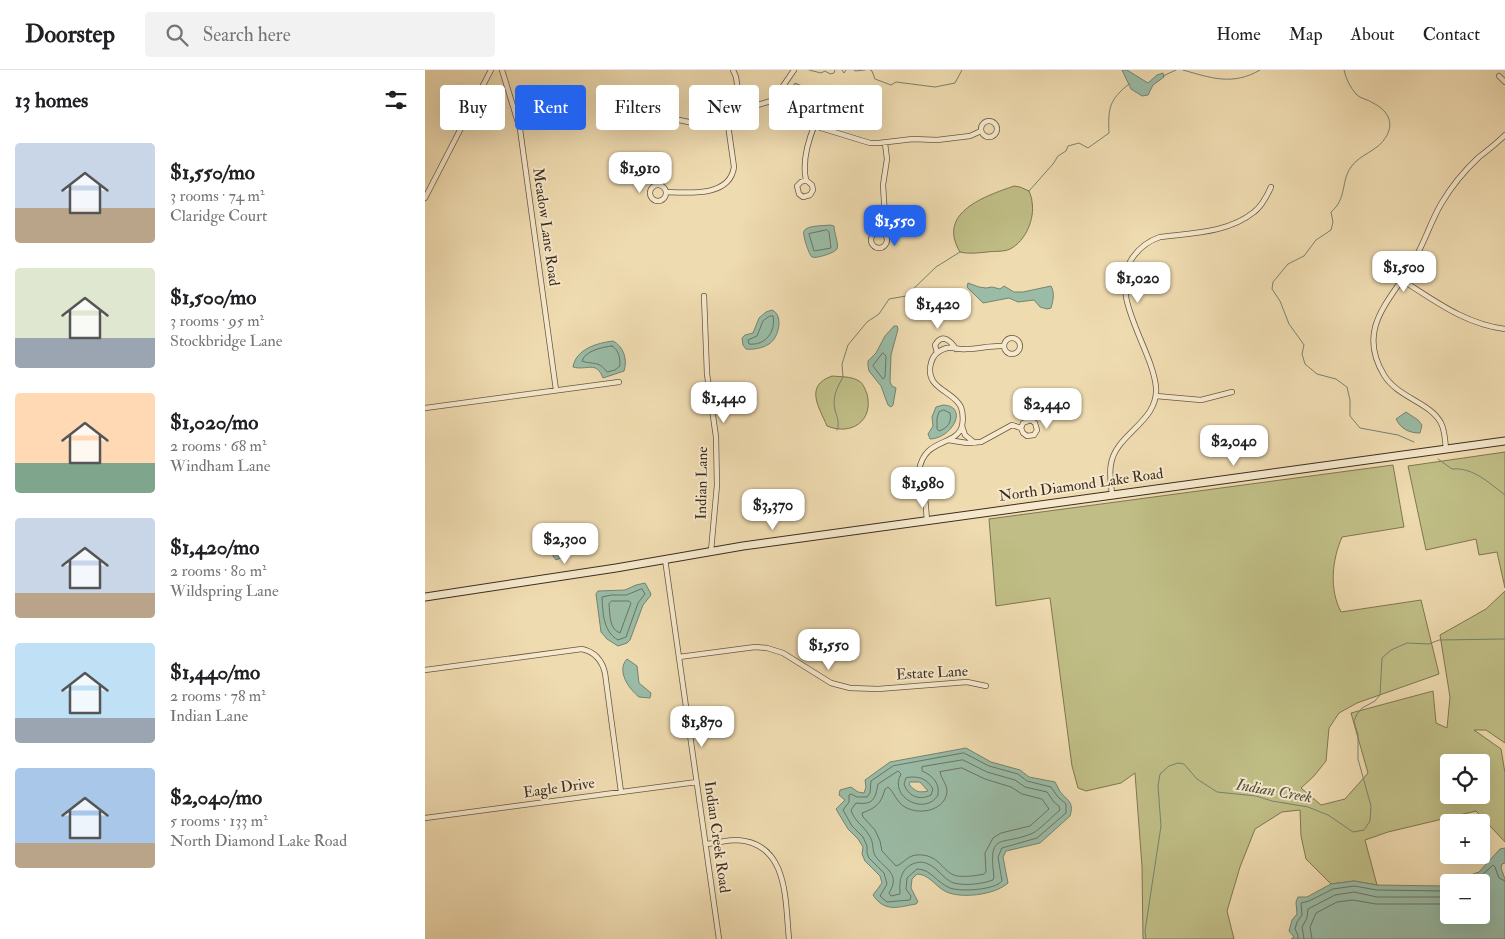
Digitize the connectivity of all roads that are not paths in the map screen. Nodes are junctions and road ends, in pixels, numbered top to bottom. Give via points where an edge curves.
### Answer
1 (491, 70) edge
2 (502, 70) edge
3 (733, 70) edge
4 (794, 70) edge
5 (1499, 76) dead end
6 (1505, 82) edge
7 (737, 85) edge
8 (784, 85) edge
9 (729, 130) edge
10 (813, 130) edge
11 (828, 130) edge
12 (981, 131) dead end
13 (1505, 135) edge
14 (885, 143) junction
15 (806, 180) dead end
16 (1271, 186) dead end
17 (666, 192) dead end
18 (425, 198) edge
19 (882, 232) dead end
20 (1402, 280) junction
21 (704, 296) dead end
22 (1505, 329) edge
23 (1004, 346) dead end
24 (956, 349) junction
25 (937, 353) junction
26 (619, 382) dead end
27 (556, 390) junction
28 (1231, 392) dead end
29 (1156, 396) junction
30 (425, 408) edge
31 (962, 426) junction
32 (1021, 428) dead end
33 (948, 440) junction
34 (1505, 441) edge
35 (975, 443) junction
36 (1446, 449) junction
37 (1113, 494) junction
38 (927, 520) junction
39 (711, 551) junction
40 (665, 559) junction
41 (425, 597) edge
42 (679, 657) junction
43 (425, 670) edge
44 (986, 686) dead end
45 (697, 782) junction
46 (621, 792) junction
47 (425, 818) edge
48 (706, 844) junction
49 (719, 939) edge
50 (789, 939) edge

1 - 18 street
2 - 27 street, Meadow Lane Road via 520,129
3 - 7 street
4 - 8 street
5 - 6 street
9 - 17 street via 734,167 727,183 717,189 691,193
10 - 15 street via 806,152
11 - 14 street via 870,143
12 - 14 street via 970,136
13 - 20 street via 1478,158 1450,191
14 - 19 street via 887,159
16 - 29 street via 1255,212 1239,221 1213,230 1160,237 1139,250 1127,266 1124,280 1126,296 1153,372
20 - 22 street via 1453,313
20 - 36 street via 1379,315 1374,350 1388,381 1436,416 1444,430
21 - 39 street, Indian Lane via 707,374 716,436 717,485
23 - 24 street
24 - 25 street via 949,347
24 - 25 street via 951,341 943,338 935,345
25 - 31 street via 930,366 932,381 957,402 961,408
26 - 27 street
27 - 30 street
28 - 29 street via 1201,400
29 - 37 street via 1142,423 1115,452 1110,470
31 - 33 street
31 - 35 street
32 - 35 street via 1012,424
33 - 35 street
33 - 38 street via 931,448 919,469
34 - 36 street, North Diamond Lake Road
36 - 37 street, North Diamond Lake Road
37 - 38 street, North Diamond Lake Road
38 - 39 street, North Diamond Lake Road
39 - 40 street, North Diamond Lake Road
40 - 41 street, North Diamond Lake Road
40 - 42 street, Indian Creek Road
42 - 44 street, Estate Lane via 767,648 789,657 831,683 851,688 967,682
42 - 45 street, Indian Creek Road
43 - 46 street via 581,649 593,653 600,659 605,673
45 - 46 street, Eagle Drive
45 - 48 street, Indian Creek Road
46 - 47 street, Eagle Drive
48 - 49 street, Indian Creek Road
48 - 50 street via 744,841 771,856 782,875

